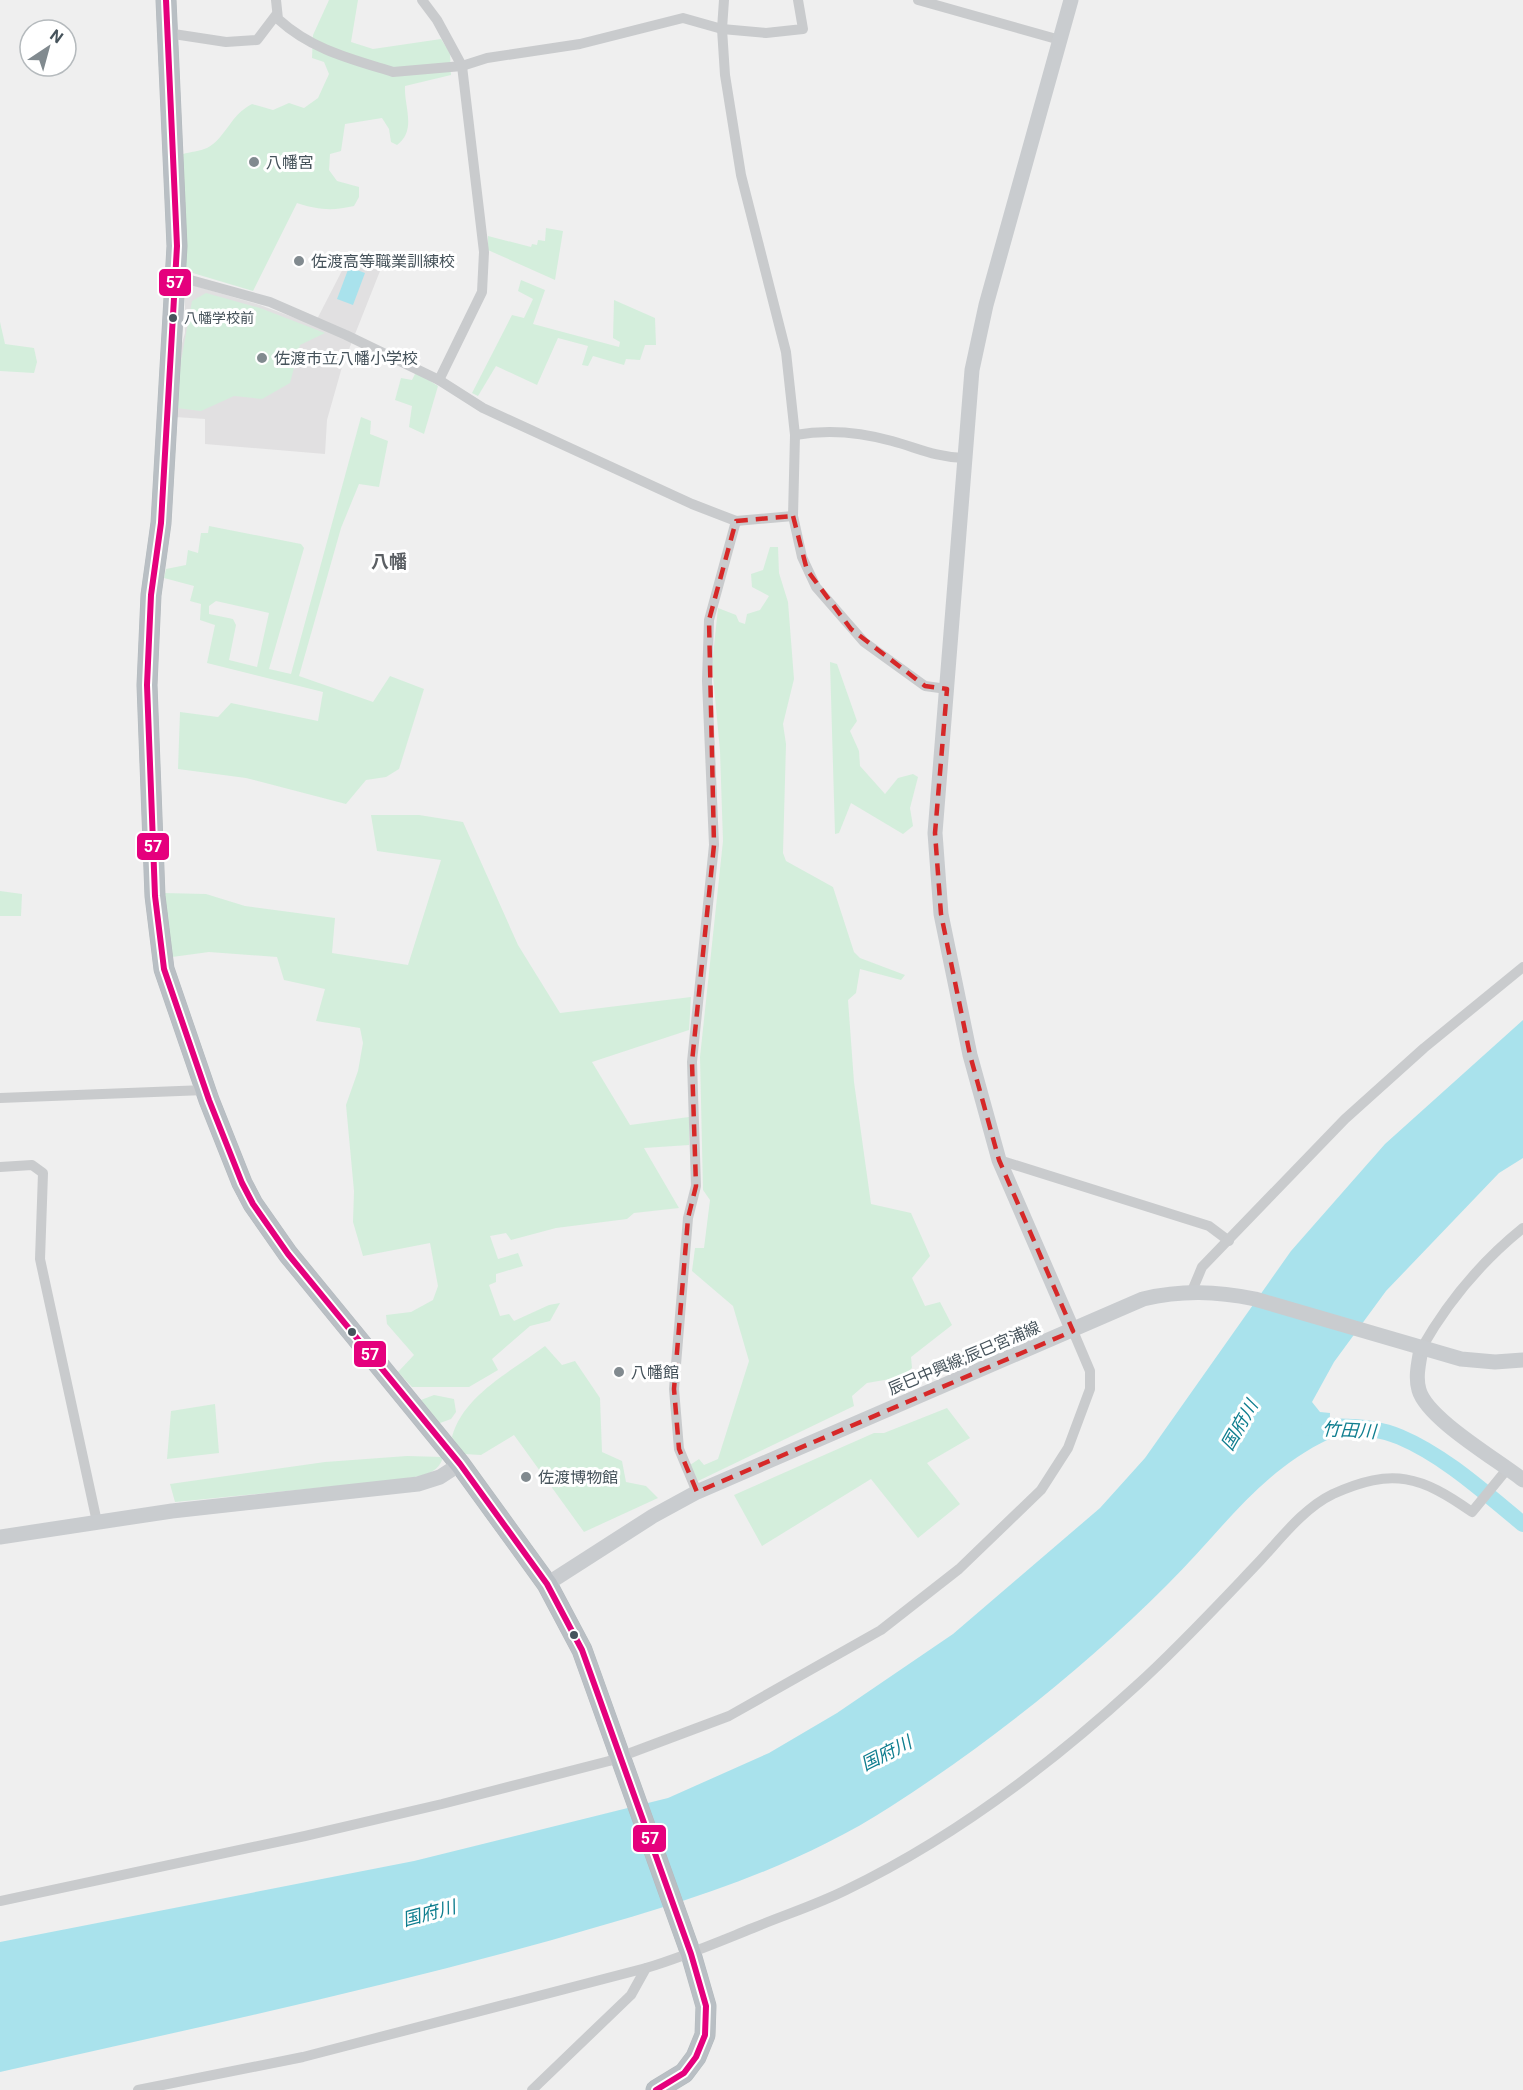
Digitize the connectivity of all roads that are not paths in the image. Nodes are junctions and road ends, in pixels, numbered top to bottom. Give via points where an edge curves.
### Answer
1 (166, 0) edge
2 (276, 0) edge
3 (422, 0) edge
4 (724, 0) edge
5 (798, 0) edge
6 (918, 0) edge
7 (1071, 0) edge
8 (276, 15) junction
9 (722, 29) junction
10 (167, 33) junction
11 (1060, 40) junction
12 (462, 66) junction
13 (176, 276) junction
14 (439, 380) junction
15 (795, 435) junction
16 (964, 458) junction
17 (793, 516) junction
18 (736, 521) junction
19 (947, 689) junction
20 (1523, 967) edge
21 (205, 1090) junction
22 (0, 1098) edge
23 (999, 1160) junction
24 (0, 1167) edge
25 (1523, 1228) edge
26 (1229, 1241) junction
27 (1197, 1291) junction
28 (1073, 1331) junction
29 (1421, 1349) junction
30 (1523, 1360) edge
31 (460, 1464) junction
32 (1505, 1471) junction
33 (1523, 1480) edge
34 (698, 1492) junction
35 (97, 1522) junction
36 (0, 1537) edge
37 (547, 1584) junction
38 (622, 1760) junction
39 (0, 1901) edge
40 (690, 1951) junction
41 (646, 1968) junction
42 (138, 2090) edge
43 (532, 2090) edge
44 (656, 2090) edge

1 - 10 highway
2 - 8 street
3 - 12 street
4 - 9 street
5 - 9 street via 803,29 766,33
6 - 11 street
7 - 11 street
8 - 10 street via 257,40 226,42
8 - 12 street via 286,27 316,47 393,72
9 - 12 street via 683,18 580,44 487,57
9 - 15 street via 741,176 786,352
10 - 13 highway
11 - 16 street via 977,341 967,403
12 - 14 street via 484,252 483,276 475,311
13 - 14 street via 270,302
13 - 21 highway via 161,523 147,655 148,730 160,947
14 - 18 street via 483,408
15 - 16 street via 822,430 866,435 940,457
15 - 17 street
16 - 19 street
17 - 18 street
17 - 19 street via 807,570 851,629 926,686
18 - 34 street via 709,620 707,681 714,845 692,1062 696,1186 688,1218 674,1389 679,1449
19 - 23 street via 935,833 941,914 970,1055
20 - 26 street via 1345,1119
21 - 22 street
21 - 31 highway via 242,1183 267,1225
23 - 26 street via 1209,1226
23 - 28 street
24 - 35 street via 32,1165 43,1173 40,1259
25 - 29 street via 1458,1293
26 - 27 street via 1202,1267
27 - 28 street, 辰巳中興線;辰巳宮浦線 via 1143,1299
27 - 29 street, 辰巳中興線;辰巳宮浦線 via 1255,1299
28 - 34 street, 辰巳中興線;辰巳宮浦線
28 - 38 street via 1090,1371 1084,1410 1054,1471 1007,1526 959,1569 855,1647 729,1716
29 - 30 street, 辰巳中興線;辰巳宮浦線 via 1461,1359
29 - 32 street via 1417,1371 1424,1400 1437,1416
31 - 35 street via 440,1477 418,1484
31 - 37 highway
32 - 33 street
32 - 40 street via 1472,1512 1437,1489 1404,1478 1363,1484 1331,1495 1303,1516 1136,1687 1039,1769 973,1815 846,1890
34 - 37 street, 辰巳中興線;辰巳宮浦線
35 - 36 street
37 - 38 highway via 582,1650
38 - 39 street via 305,1836
38 - 40 highway
40 - 41 street
40 - 44 highway via 705,1996 705,2035 684,2073
41 - 42 street via 303,2057
41 - 43 street via 631,1995

